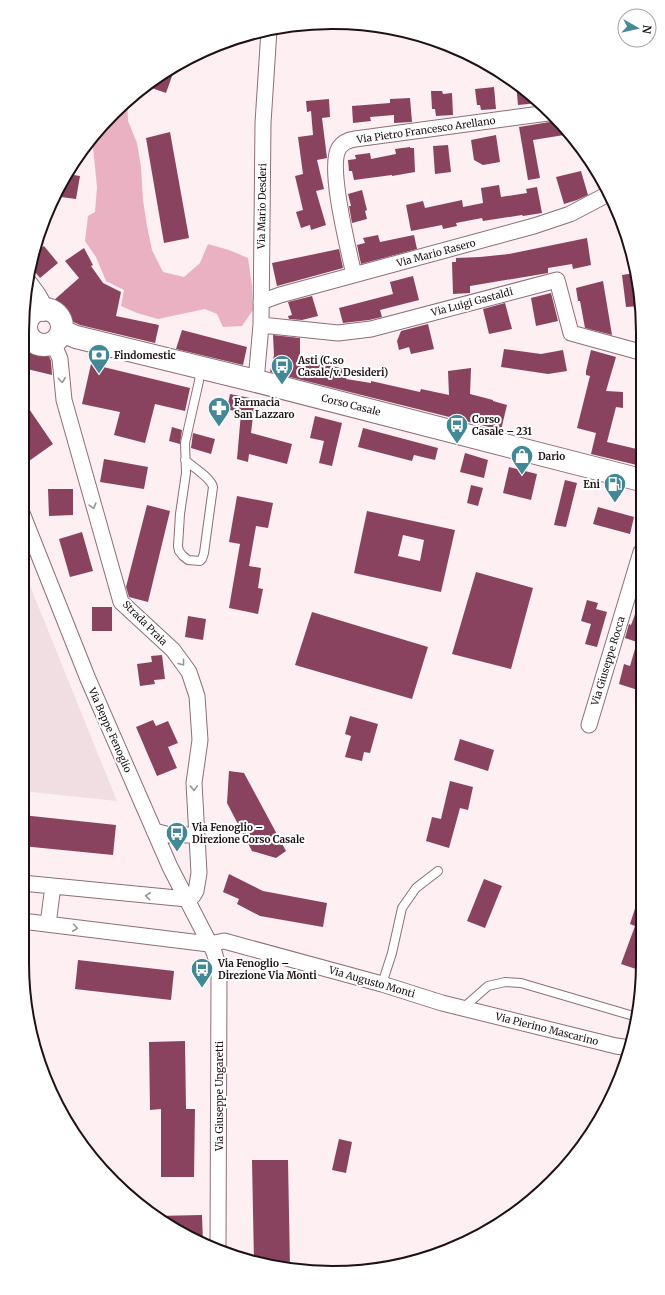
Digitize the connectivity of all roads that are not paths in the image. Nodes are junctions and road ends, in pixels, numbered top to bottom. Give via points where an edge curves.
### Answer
1 (269, 36) edge
2 (543, 114) edge
3 (604, 196) edge
4 (354, 275) junction
5 (32, 292) edge
6 (261, 302) junction
7 (43, 310) junction
8 (30, 317) edge
9 (261, 325) junction
10 (29, 336) edge
11 (57, 337) junction
12 (636, 351) edge
13 (201, 368) junction
14 (256, 381) junction
15 (185, 460) junction
16 (636, 479) edge
17 (29, 531) edge
18 (636, 569) edge
19 (589, 725) dead end
20 (154, 831) junction
21 (196, 835) junction
22 (438, 871) dead end
23 (29, 884) edge
24 (53, 886) junction
25 (187, 900) junction
26 (29, 922) edge
27 (48, 924) junction
28 (209, 944) junction
29 (382, 984) junction
30 (463, 1008) junction
31 (631, 1015) edge
32 (624, 1047) edge
33 (218, 1244) edge

1 - 6 street, Via Mario Desderi via 263,123
2 - 4 street, Via Pietro Francesco Arellano via 355,139 343,143 337,153 337,193
3 - 4 street, Via Mario Rasero via 570,214 534,226
4 - 6 street, Via Mario Rasero
5 - 7 street
6 - 9 street, Via Mario Desderi
7 - 8 street
7 - 11 street via 54,312 58,316 62,325
9 - 12 street, Via Luigi Gastaldi via 338,333 371,329 557,280 571,333
9 - 14 street, Via Mario Desderi
10 - 11 street via 33,341 44,345
11 - 13 street, Corso Casale via 76,337
11 -> 21 street, Strada Praia via 64,400 121,602 177,656 189,672 197,696 200,740 194,783
13 - 14 street, Corso Casale
13 - 15 lane via 185,443
14 - 16 street, Corso Casale
15 - 15 lane via 186,473 178,546 179,551 188,560 200,561 204,553 213,487 208,479
17 - 20 street, Via Beppe Fenoglio via 88,679
18 - 19 street, Via Giuseppe Rocca
20 - 21 street via 170,835
20 - 25 street, Via Beppe Fenoglio
21 - 25 street, Strada Praia via 199,874 196,891
22 - 29 lane via 416,888 402,908
23 - 24 street
25 -> 24 street
24 - 27 street
25 - 28 street, Via Beppe Fenoglio
26 - 27 street, Via Augusto Monti
27 -> 28 street, Via Augusto Monti
28 - 29 street, Via Augusto Monti via 224,941
28 - 33 street, Via Giuseppe Ungaretti via 216,958 219,976
29 - 30 street, Via Augusto Monti
30 - 31 lane via 488,986 505,982 521,983
30 - 32 street, Via Pierino Mascarino

